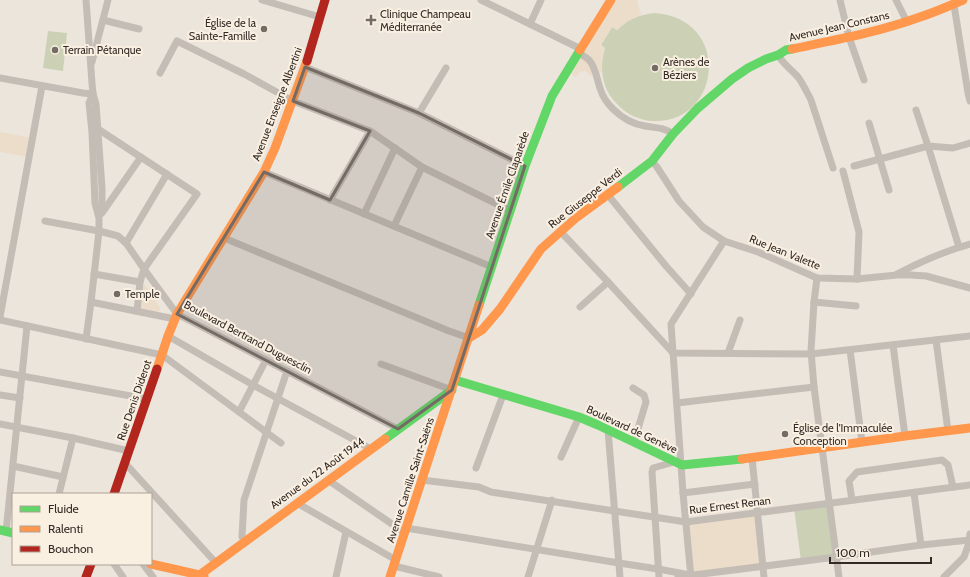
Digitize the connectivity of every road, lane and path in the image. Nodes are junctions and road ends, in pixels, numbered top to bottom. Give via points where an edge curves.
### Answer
1 (86, 0) edge
2 (108, 0) edge
3 (262, 0) edge
4 (324, 0) edge
5 (481, 0) edge
6 (541, 0) edge
7 (611, 0) edge
8 (840, 0) edge
9 (896, 0) edge
10 (963, 0) edge
11 (271, 1) edge
12 (490, 2) edge
13 (954, 4) junction
14 (320, 17) junction
15 (103, 20) junction
16 (907, 22) junction
17 (530, 24) junction
18 (139, 29) dead end
19 (849, 37) junction
20 (580, 51) junction
21 (778, 55) junction
22 (305, 67) junction
23 (91, 68) junction
24 (446, 68) dead end
25 (160, 73) dead end
26 (0, 78) edge
27 (864, 80) dead end
28 (42, 86) junction
29 (93, 94) junction
30 (293, 101) junction
31 (970, 101) edge
32 (916, 110) dead end
33 (419, 113) junction
34 (869, 123) dead end
35 (98, 129) junction
36 (370, 131) junction
37 (673, 134) junction
38 (970, 143) edge
39 (928, 146) junction
40 (395, 148) junction
41 (141, 157) junction
42 (880, 160) junction
43 (652, 161) junction
44 (525, 166) junction
45 (854, 166) dead end
46 (422, 167) junction
47 (832, 168) dead end
48 (843, 171) dead end
49 (264, 172) junction
50 (167, 174) junction
51 (889, 190) dead end
52 (608, 195) junction
53 (330, 200) junction
54 (510, 211) junction
55 (364, 214) junction
56 (99, 218) junction
57 (45, 221) dead end
58 (394, 226) junction
59 (99, 231) junction
60 (560, 231) junction
61 (224, 238) junction
62 (724, 241) junction
63 (126, 243) junction
64 (970, 244) edge
65 (959, 247) junction
66 (492, 267) junction
67 (144, 269) junction
68 (94, 274) junction
69 (897, 275) junction
70 (817, 278) junction
71 (857, 279) junction
72 (140, 282) junction
73 (608, 282) junction
74 (970, 288) edge
75 (691, 294) junction
76 (91, 302) junction
77 (814, 302) junction
78 (580, 306) dead end
79 (856, 306) dead end
80 (137, 312) junction
81 (176, 316) junction
82 (0, 319) edge
83 (740, 320) dead end
84 (27, 326) junction
85 (168, 336) junction
86 (970, 336) edge
87 (469, 338) junction
88 (86, 339) junction
89 (936, 340) junction
90 (893, 345) junction
91 (850, 350) junction
92 (673, 353) junction
93 (728, 353) junction
94 (811, 354) junction
95 (162, 355) junction
96 (266, 360) junction
97 (381, 364) dead end
98 (287, 370) junction
99 (0, 372) edge
100 (22, 376) junction
101 (455, 380) junction
102 (253, 385) junction
103 (814, 387) junction
104 (633, 388) dead end
105 (452, 390) junction
106 (0, 395) edge
107 (503, 395) junction
108 (20, 398) junction
109 (147, 398) junction
110 (277, 398) junction
111 (677, 402) junction
112 (239, 412) junction
113 (579, 417) junction
114 (0, 424) edge
115 (17, 427) junction
116 (970, 428) edge
117 (398, 429) junction
118 (608, 430) junction
119 (948, 431) junction
120 (266, 433) junction
121 (905, 436) junction
122 (73, 438) junction
123 (634, 442) junction
124 (862, 442) junction
125 (281, 443) dead end
126 (822, 448) junction
127 (371, 449) junction
128 (129, 451) junction
129 (655, 452) junction
130 (560, 457) dead end
131 (752, 458) junction
132 (125, 463) junction
133 (678, 463) junction
134 (13, 466) junction
135 (476, 468) dead end
136 (653, 468) junction
137 (63, 477) junction
138 (328, 480) junction
139 (422, 480) junction
140 (755, 484) junction
141 (970, 485) edge
142 (953, 487) junction
143 (59, 493) edge
144 (114, 493) edge
145 (683, 493) junction
146 (914, 493) junction
147 (552, 500) junction
148 (852, 500) junction
149 (297, 503) junction
150 (829, 503) junction
151 (614, 511) junction
152 (757, 513) junction
153 (654, 517) junction
154 (686, 522) junction
155 (406, 530) junction
156 (6, 532) edge
157 (346, 532) junction
158 (970, 538) edge
159 (245, 542) junction
160 (921, 545) junction
161 (536, 550) junction
162 (836, 557) junction
163 (216, 563) junction
164 (395, 563) junction
165 (619, 563) junction
166 (152, 564) edge
167 (91, 565) edge
168 (115, 565) edge
169 (144, 565) edge
170 (763, 566) junction
171 (658, 569) junction
172 (202, 576) edge
173 (691, 576) edge
174 (86, 577) edge
175 (123, 577) edge
176 (153, 577) edge
177 (336, 577) edge
178 (390, 577) edge
179 (439, 577) edge
180 (528, 577) edge
181 (620, 577) edge
182 (659, 577) edge
183 (678, 577) edge
184 (764, 577) edge
185 (839, 577) edge
186 (944, 577) edge

1 - 23 street
2 - 15 street
3 - 11 street
4 - 14 street, Avenue Enseigne Albertini
5 - 12 street
6 - 17 street
7 - 20 street, Avenue Émile Claparède
8 - 19 street
9 - 16 street
10 - 13 street, Avenue Jean Constans
11 - 14 street
12 - 17 street
13 - 16 street, Avenue Jean Constans
13 - 31 street
14 - 22 street, Avenue Enseigne Albertini
15 - 18 street
15 - 23 street
16 - 19 street, Avenue Jean Constans
17 - 20 street
19 - 21 street, Avenue Jean Constans via 786,50
19 - 27 street
20 - 37 street via 592,65 601,92 612,108 633,122 662,128
20 - 44 street, Avenue Émile Claparède via 552,96
21 - 37 street, Avenue Jean Constans via 748,68 732,79
21 - 47 street via 798,77 808,93
22 - 30 street, Avenue Enseigne Albertini
22 - 33 street
23 - 29 street
24 - 33 street
25 - 30 street via 177,41
26 - 28 street
28 - 29 street
28 - 82 street
29 - 35 street
29 - 56 street via 90,103
30 - 36 street
30 - 49 street, Avenue Enseigne Albertini
32 - 39 street
33 - 44 street
34 - 42 street
35 - 41 street
35 - 56 street via 102,196
36 - 40 street
36 - 53 street
37 - 43 street, Rue Giuseppe Verdi
38 - 39 street via 953,148
39 - 42 street
39 - 65 street
40 - 46 street
40 - 55 street
41 - 50 street
41 - 56 street
42 - 45 street
42 - 51 street
43 - 52 street, Rue Giuseppe Verdi
43 - 62 street, Rue Jean Valette via 679,201 703,227
44 - 54 street, Avenue Émile Claparède
46 - 54 street
46 - 58 street
48 - 71 street via 859,232
49 - 53 street
49 - 61 street, Avenue Enseigne Albertini
50 - 63 street
50 - 67 street via 197,194
52 - 60 street, Rue Giuseppe Verdi
52 - 75 street
53 - 55 street
54 - 66 street, Avenue Émile Claparède
55 - 58 street
56 - 59 street
57 - 59 street, Boulevard Bertrand Duguesclin
58 - 66 street
59 - 63 street, Boulevard Bertrand Duguesclin via 118,236
59 - 68 street
60 - 73 street
60 - 87 street, Rue Giuseppe Verdi via 541,249 500,309 482,330
61 - 81 street, Avenue Enseigne Albertini
61 - 87 street
62 - 70 street, Rue Jean Valette via 758,252
62 - 75 street
63 - 67 street, Boulevard Bertrand Duguesclin
64 - 65 street
65 - 69 street via 915,264
66 - 87 street, Avenue Émile Claparède
67 - 72 street
67 - 81 street, Boulevard Bertrand Duguesclin via 167,299
68 - 72 street
68 - 76 street
69 - 71 street, Rue Jean Valette
69 - 74 street, Rue Jean Valette via 926,276
70 - 71 street, Rue Jean Valette
70 - 77 street
72 - 80 street
73 - 78 street
73 - 92 street
75 - 92 street via 672,324
76 - 80 street
76 - 88 street
77 - 79 street
77 - 94 street
80 - 81 street
81 - 85 street, Rue Denis Diderot
81 - 96 street, Boulevard Bertrand Duguesclin
82 - 84 street
83 - 93 street
84 - 88 street
84 - 100 street
85 - 95 street, Rue Denis Diderot
85 - 102 street
86 - 89 street
87 - 101 street, Avenue Émile Claparède
88 - 95 street
89 - 90 street
89 - 119 street
90 - 91 street
90 - 121 street
91 - 94 street
91 - 124 street
92 - 93 street
92 - 111 street
93 - 94 street
94 - 103 street
95 - 109 street, Rue Denis Diderot
95 - 112 street
96 - 98 street, Boulevard Bertrand Duguesclin
96 - 102 street
97 - 105 street
98 - 110 street
98 - 117 street, Boulevard Bertrand Duguesclin
99 - 100 street
100 - 108 street
100 - 109 street
101 - 105 street, Avenue Émile Claparède
101 - 107 street, Boulevard de Genève
102 - 110 street
102 - 112 street
103 - 111 street
103 - 126 street
104 - 123 street via 644,395 646,402
105 - 117 street, Avenue du 22 Août 1944
105 - 139 street, Avenue Camille Saint-Saëns
106 - 108 street
107 - 113 street, Boulevard de Genève
107 - 135 street
108 - 115 street
109 - 128 street, Rue Denis Diderot
110 - 120 street
110 - 127 street
111 - 133 street
112 - 120 street
113 - 118 street, Boulevard de Genève
113 - 130 street
114 - 115 street
115 - 122 street
115 - 134 street
116 - 119 street, Boulevard de Genève
117 - 127 street, Avenue du 22 Août 1944
118 - 123 street, Boulevard de Genève
118 - 151 street
119 - 121 street, Boulevard de Genève
120 - 125 street
120 - 159 street via 244,500 242,537
121 - 124 street, Boulevard de Genève
122 - 128 street
122 - 137 street
123 - 129 street, Boulevard de Genève
124 - 126 street, Boulevard de Genève
126 - 131 street, Boulevard de Genève
126 - 150 street
127 - 138 street, Avenue du 22 Août 1944
128 - 132 street, Rue Denis Diderot
129 - 133 street, Boulevard de Genève
129 - 136 street via 657,458
131 - 133 street, Boulevard de Genève
131 - 140 street
132 - 144 street, Rue Denis Diderot
132 - 163 street
133 - 136 street
133 - 145 street
134 - 137 street
134 - 156 street
136 - 153 street via 651,476
137 - 143 street
138 - 149 street, Avenue du 22 Août 1944
138 - 155 street
139 - 147 street, Rue Ernest Renan
139 - 155 street, Avenue Camille Saint-Saëns
140 - 145 street
140 - 152 street
141 - 142 street, Rue Ernest Renan
142 - 146 street, Rue Ernest Renan
142 - 148 street via 948,464 942,460 857,472 849,481
145 - 154 street
146 - 148 street, Rue Ernest Renan
146 - 160 street
147 - 151 street, Rue Ernest Renan
147 - 161 street
148 - 150 street, Rue Ernest Renan
149 - 157 street
149 - 159 street, Avenue du 22 Août 1944
150 - 152 street, Rue Ernest Renan
150 - 162 street
151 - 153 street, Rue Ernest Renan
151 - 165 street
152 - 154 street, Rue Ernest Renan
152 - 170 street
153 - 154 street, Rue Ernest Renan
153 - 171 street
154 - 173 street
155 - 161 street
155 - 164 street, Avenue Camille Saint-Saëns
157 - 164 street
157 - 177 street
158 - 160 street
158 - 186 street via 964,557
159 - 163 street, Avenue du 22 Août 1944
160 - 162 street
161 - 165 street
161 - 180 street
162 - 170 street
162 - 185 street
163 - 172 street, Avenue du 22 Août 1944
164 - 178 street, Avenue Camille Saint-Saëns
164 - 179 street
165 - 171 street
165 - 181 street
166 - 172 street
167 - 174 street
168 - 175 street
169 - 176 street
170 - 173 street
170 - 184 street
171 - 173 street
171 - 182 street
173 - 183 street

